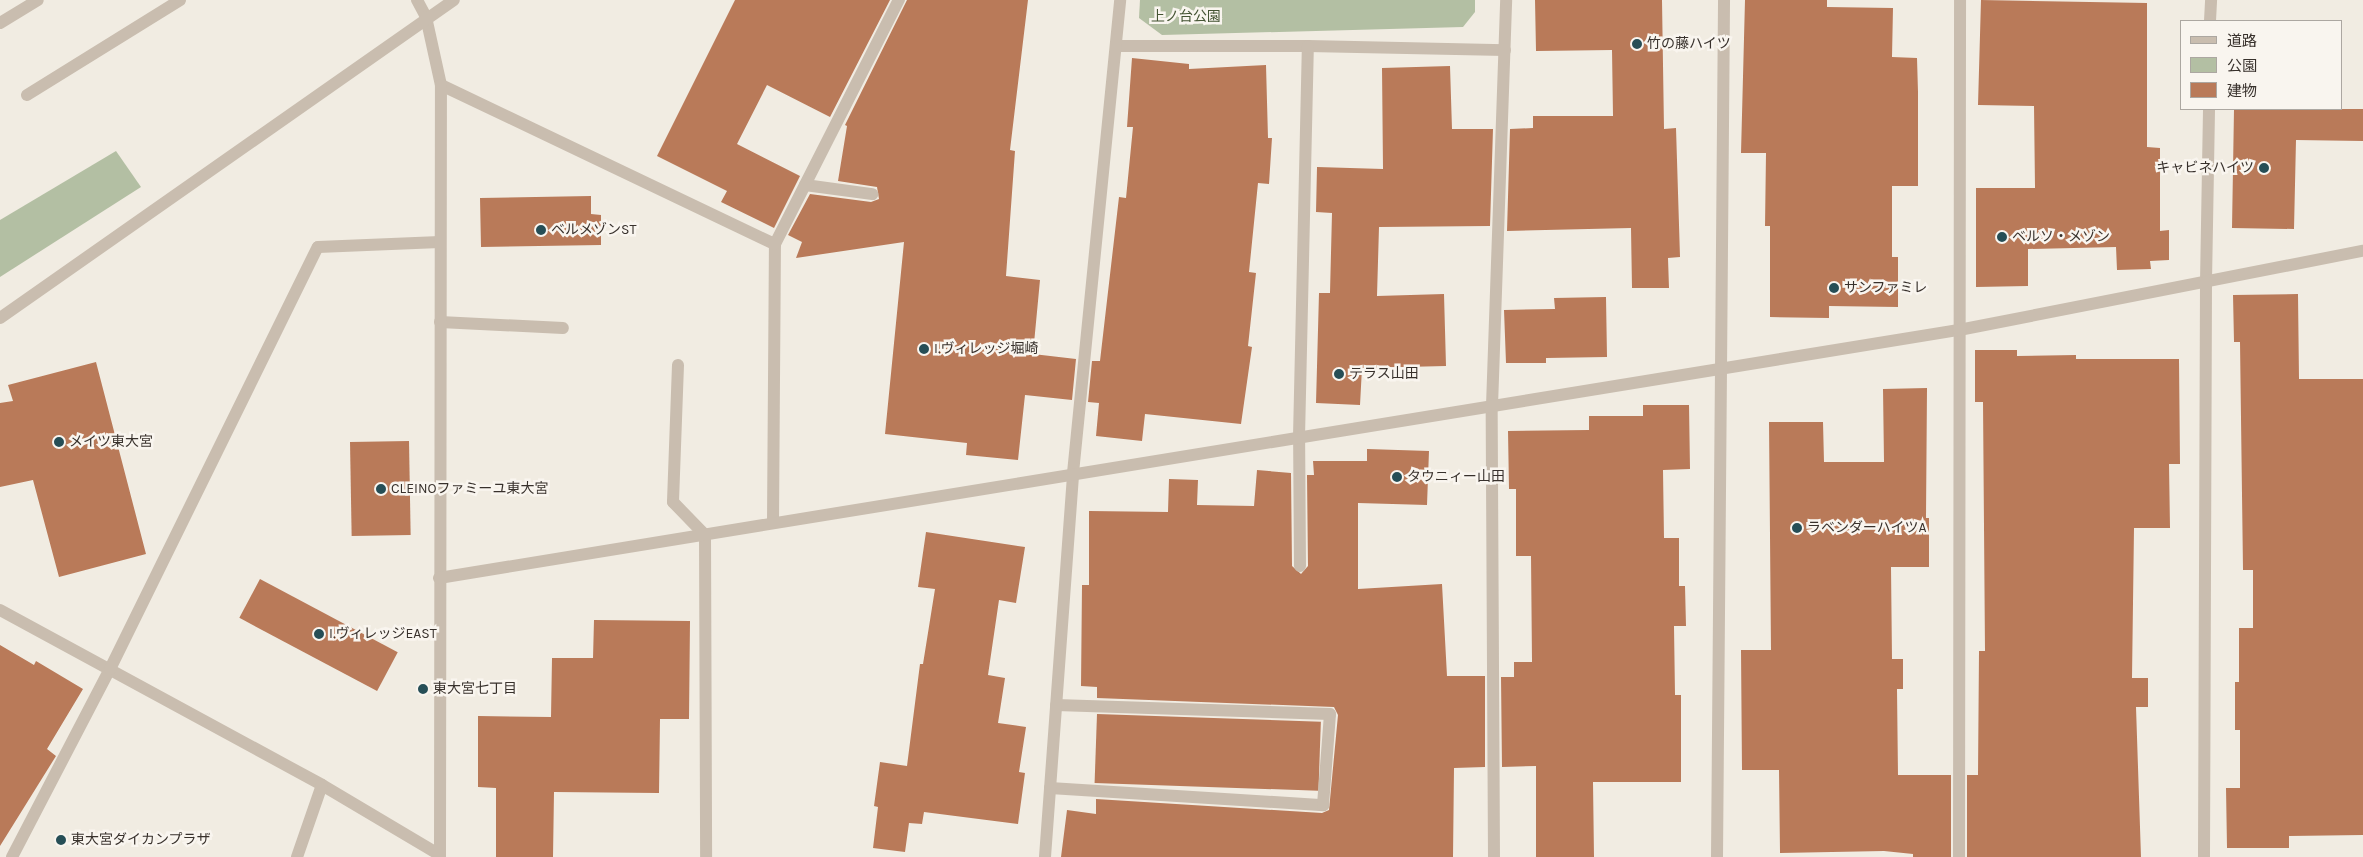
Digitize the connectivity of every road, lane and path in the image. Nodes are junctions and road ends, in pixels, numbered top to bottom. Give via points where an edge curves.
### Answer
1 (38, 0) edge
2 (180, 0) edge
3 (417, 0) edge
4 (454, 0) edge
5 (899, 0) edge
6 (1120, 0) edge
7 (1506, 0) edge
8 (1724, 0) edge
9 (1960, 0) edge
10 (2210, 0) edge
11 (426, 17) junction
12 (2210, 20) edge
13 (0, 23) edge
14 (1117, 46) junction
15 (1308, 46) junction
16 (1505, 50) junction
17 (441, 85) junction
18 (27, 95) dead end
19 (2209, 110) edge
20 (805, 185) junction
21 (872, 194) dead end
22 (440, 242) junction
23 (775, 244) junction
24 (2363, 251) edge
25 (2206, 282) junction
26 (0, 318) edge
27 (440, 322) junction
28 (563, 328) dead end
29 (1959, 330) junction
30 (678, 365) dead end
31 (1721, 368) junction
32 (1492, 406) junction
33 (1299, 437) junction
34 (1073, 473) junction
35 (773, 523) junction
36 (705, 535) junction
37 (1300, 566) dead end
38 (439, 578) junction
39 (0, 610) edge
40 (110, 670) junction
41 (1056, 705) junction
42 (322, 786) junction
43 (1050, 788) junction
44 (440, 856) edge
45 (12, 857) edge
46 (297, 857) edge
47 (706, 857) edge
48 (1045, 857) edge
49 (1494, 857) edge
50 (1717, 857) edge
51 (1959, 857) edge
52 (2204, 857) edge

1 - 13 street
2 - 18 street
3 - 11 street
4 - 11 street
5 - 20 street
6 - 14 street
7 - 16 street
8 - 31 street
9 - 29 street
10 - 12 street
11 - 17 street
11 - 26 street
14 - 15 street
14 - 34 street
15 - 16 street
15 - 33 street
16 - 32 street
17 - 22 street
17 - 23 street
19 - 25 street
20 - 21 street
20 - 23 street
22 - 27 street
22 - 40 street via 318,247
23 - 35 street
24 - 25 street
25 - 29 street
25 - 52 street
27 - 28 street
27 - 38 street
29 - 31 street
29 - 51 street
30 - 36 street via 673,502
31 - 32 street
31 - 50 street
32 - 33 street
32 - 49 street
33 - 34 street
33 - 37 street
34 - 35 street
34 - 41 street
35 - 36 street
36 - 38 street
36 - 47 street
38 - 44 street
39 - 40 street
40 - 42 street
40 - 45 street
41 - 43 street
41 - 43 street via 1330,714 1323,805
42 - 44 street
42 - 46 street
43 - 48 street

